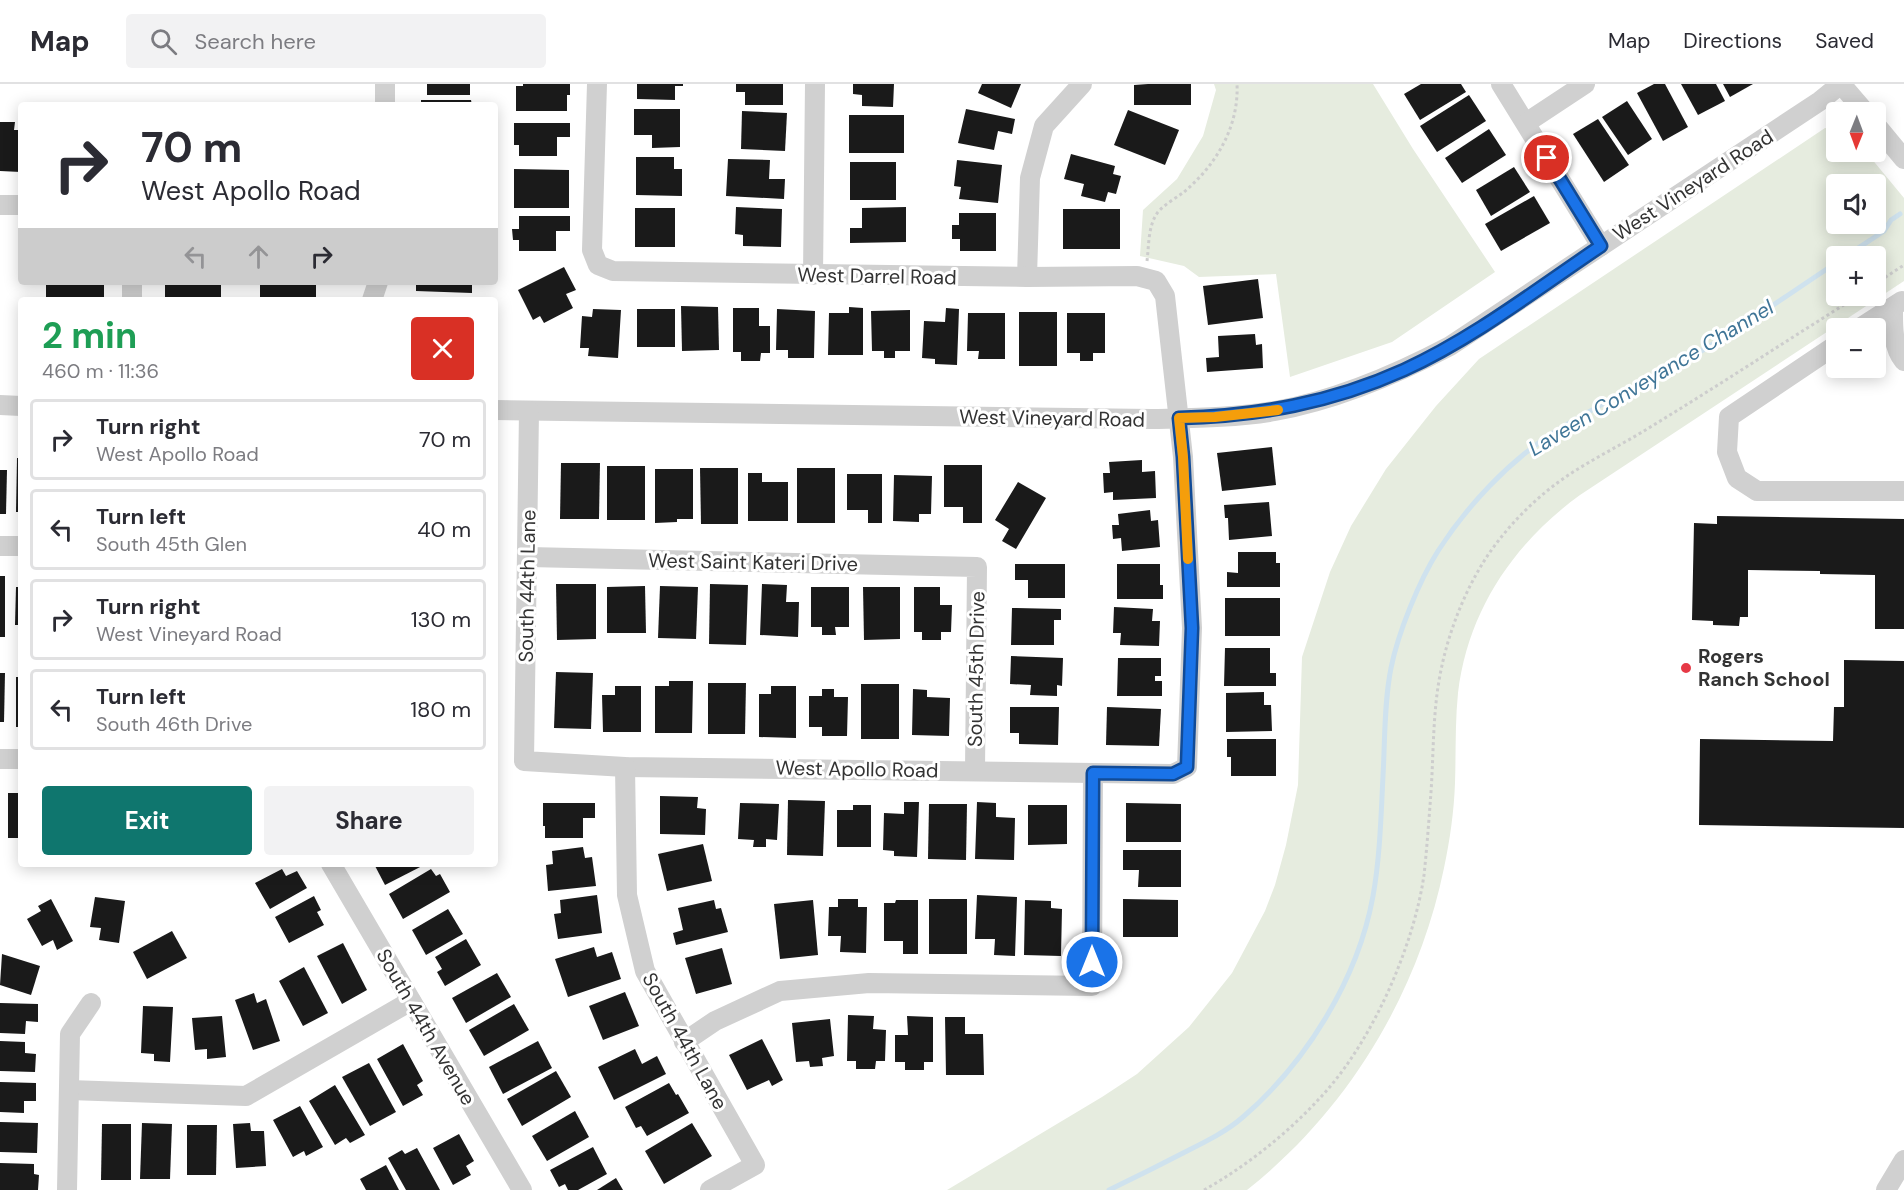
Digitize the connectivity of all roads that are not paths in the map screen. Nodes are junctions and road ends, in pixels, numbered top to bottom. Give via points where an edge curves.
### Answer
1 (385, 84) edge
2 (597, 84) edge
3 (815, 84) edge
4 (1082, 84) edge
5 (1501, 84) edge
6 (1585, 84) edge
7 (1841, 84) edge
8 (385, 102) edge
9 (1856, 102) edge
10 (1526, 123) junction
11 (1886, 137) edge
12 (1904, 159) edge
13 (18, 205) edge
14 (0, 206) edge
15 (1601, 246) junction
16 (813, 275) junction
17 (1027, 277) junction
18 (1898, 303) edge
19 (1875, 318) edge
20 (1826, 352) edge
21 (1904, 361) edge
22 (0, 405) edge
23 (18, 406) edge
24 (498, 411) edge
25 (530, 411) junction
26 (1179, 418) junction
27 (1904, 492) edge
28 (0, 546) edge
29 (18, 546) edge
30 (528, 557) junction
31 (977, 567) joint
32 (0, 759) edge
33 (18, 759) edge
34 (524, 761) joint
35 (625, 767) junction
36 (975, 771) junction
37 (1093, 773) junction
38 (333, 867) edge
39 (411, 1001) junction
40 (91, 1002) dead end
41 (684, 1042) junction
42 (69, 1090) junction
43 (1904, 1160) edge
44 (1894, 1184) edge
45 (520, 1189) edge
46 (67, 1190) edge
47 (710, 1190) edge

1 - 8 street
2 - 16 street, West Darrel Road via 592,250 598,265 613,271
3 - 16 street
4 - 17 street via 1044,126 1030,178
5 - 10 street
6 - 10 street
7 - 9 street
7 - 15 street, West Vineyard Road
10 - 15 street
11 - 12 street
13 - 14 street
15 - 26 street, West Vineyard Road via 1484,325 1404,370 1336,395 1274,411
16 - 17 street, West Darrel Road
17 - 26 street, West Darrel Road via 1137,276 1151,280 1165,296
18 - 19 street
18 - 21 street via 1893,333
20 - 27 street via 1729,417 1727,452 1737,478 1757,491
22 - 23 street
24 - 25 street, West Vineyard Road
25 - 26 street, West Vineyard Road
25 - 30 street, South 44th Lane
26 - 37 street, West Apollo Road via 1192,628 1187,767 1173,774
28 - 29 street
30 - 31 street, West Saint Kateri Drive
30 - 34 street, South 44th Lane
31 - 36 street, South 45th Drive
32 - 33 street
34 - 35 street, West Apollo Road
35 - 36 street, West Apollo Road
35 - 41 street, South 44th Lane via 627,896 645,971
36 - 37 street, West Apollo Road
37 - 41 street via 1092,986 869,983 780,991 715,1021
38 - 39 street, South 44th Avenue
39 - 42 street via 246,1096
39 - 45 street, South 44th Avenue
40 - 42 street via 70,1034
41 - 47 street, South 44th Lane via 755,1165
42 - 46 street
43 - 44 street

